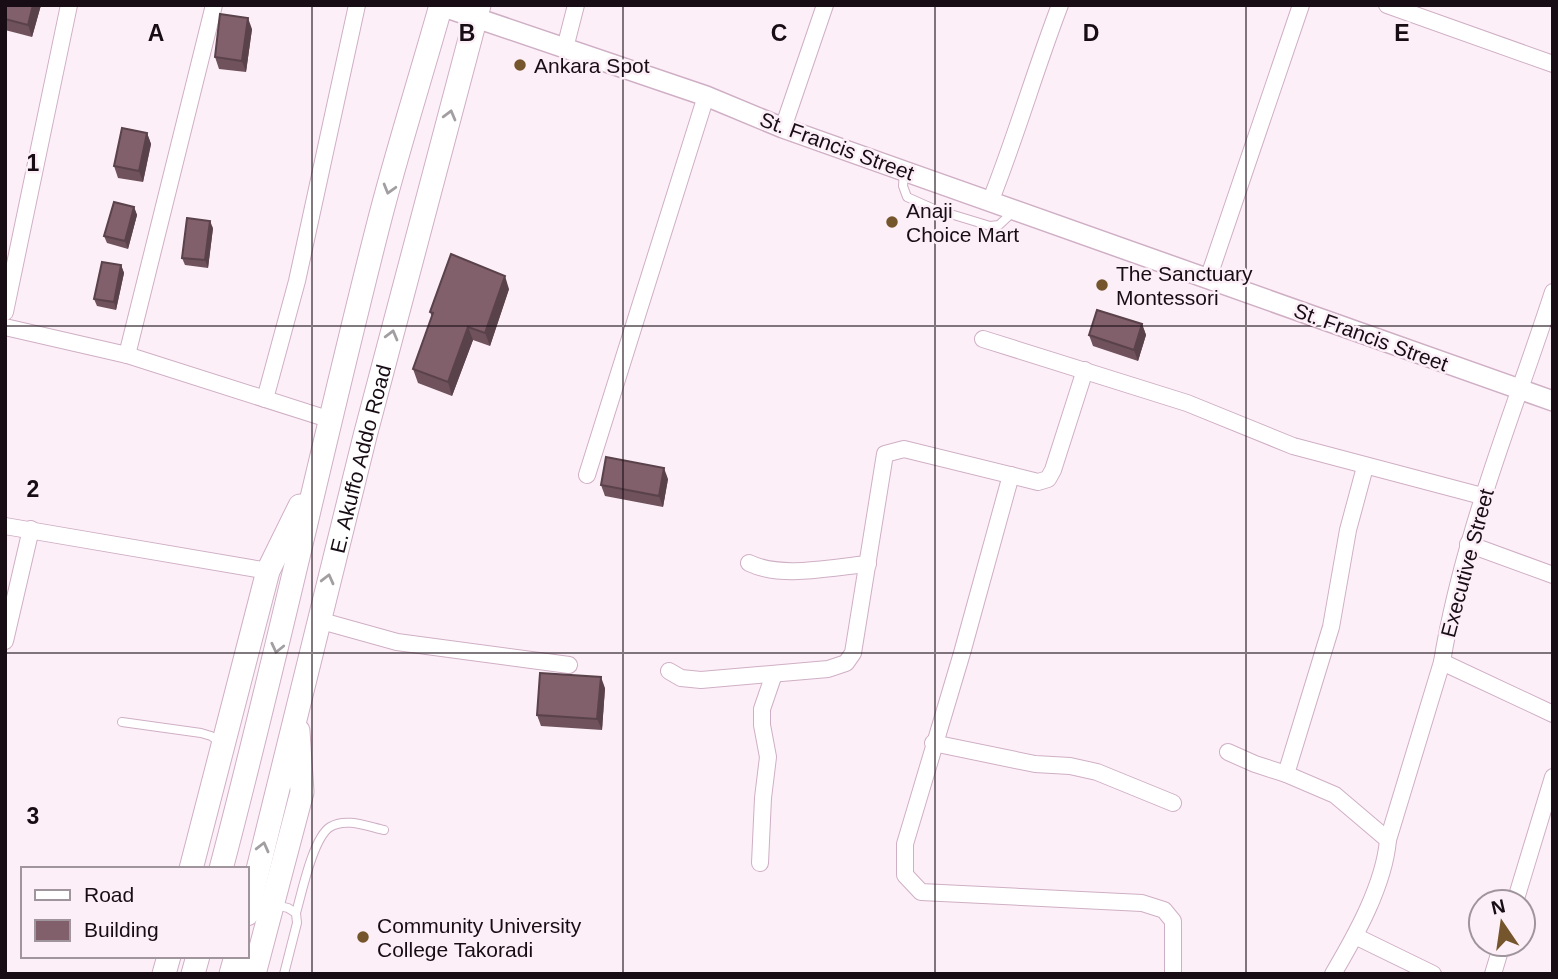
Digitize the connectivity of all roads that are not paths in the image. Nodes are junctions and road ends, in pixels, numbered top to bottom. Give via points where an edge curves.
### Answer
1 (69, 5) edge
2 (214, 5) edge
3 (357, 5) edge
4 (440, 5) edge
5 (576, 5) edge
6 (825, 5) edge
7 (1060, 5) edge
8 (1301, 5) edge
9 (1387, 5) edge
10 (477, 12) edge
11 (565, 48) junction
12 (1553, 64) edge
13 (706, 96) junction
14 (783, 128) junction
15 (904, 171) junction
16 (990, 202) junction
17 (1014, 210) junction
18 (1208, 279) junction
19 (1553, 292) edge
20 (5, 312) edge
21 (5, 327) edge
22 (983, 339) dead end
23 (127, 355) junction
24 (1085, 370) junction
25 (1521, 391) junction
26 (265, 399) junction
27 (1553, 401) edge
28 (331, 420) junction
29 (1365, 467) junction
30 (318, 468) junction
31 (587, 475) dead end
32 (1011, 475) junction
33 (1482, 496) junction
34 (5, 526) edge
35 (31, 530) junction
36 (1468, 544) junction
37 (749, 563) dead end
38 (868, 564) junction
39 (268, 571) junction
40 (1553, 575) edge
41 (318, 620) junction
42 (5, 640) edge
43 (1443, 662) junction
44 (569, 665) dead end
45 (669, 671) dead end
46 (774, 674) junction
47 (297, 706) junction
48 (1553, 713) edge
49 (122, 722) dead end
50 (933, 743) junction
51 (223, 745) junction
52 (1228, 752) dead end
53 (1286, 774) junction
54 (1553, 777) edge
55 (1173, 803) dead end
56 (384, 831) dead end
57 (1388, 840) junction
58 (760, 863) dead end
59 (192, 867) edge
60 (222, 867) edge
61 (1519, 888) edge
62 (272, 904) junction
63 (248, 910) edge
64 (296, 913) junction
65 (1355, 936) junction
66 (254, 974) edge
67 (284, 974) edge
68 (1173, 974) edge
69 (1334, 974) edge
70 (1433, 974) edge

1 - 20 street
2 - 23 street
3 - 26 street via 297,281
4 - 10 street, St. Francis Street
4 -> 28 main road, E. Akuffo Addo Road via 378,227
5 - 11 street
6 - 14 street
7 - 16 street
8 - 18 street
9 - 12 street
10 - 11 street, St. Francis Street
41 -> 10 main road, E. Akuffo Addo Road
11 - 13 street, St. Francis Street
13 - 14 street, St. Francis Street
13 - 31 street
14 - 15 street, St. Francis Street
15 - 16 street, St. Francis Street
15 - 17 lane via 907,197 934,209 990,226 999,225
16 - 17 street, St. Francis Street
17 - 18 street, St. Francis Street
18 - 25 street, St. Francis Street
19 - 25 street, Executive Street
21 - 23 street
22 - 24 street
23 - 26 street
24 - 29 street via 1187,403 1293,446
24 - 32 street via 1048,479 1038,482
25 - 27 street, St. Francis Street
25 - 33 street, Executive Street
26 - 28 street
28 - 30 main road, E. Akuffo Addo Road
29 - 33 street
29 - 53 street via 1348,530 1331,627
30 - 39 main road
30 -> 60 main road, E. Akuffo Addo Road
32 - 38 street via 904,449 885,454
32 - 50 street
33 - 36 street, Executive Street
34 - 35 street
35 - 39 street
35 - 42 street
36 - 40 street
36 - 43 street, Executive Street
37 - 38 street via 778,572
38 - 46 street via 853,653 846,663
39 - 51 main road
41 - 44 street via 397,642
41 - 47 main road, E. Akuffo Addo Road
43 - 48 street, Executive Street
43 - 57 street
45 - 46 street via 681,678 702,680
46 - 58 street via 762,709 768,757
47 - 62 main road via 302,792
63 -> 47 main road, E. Akuffo Addo Road
49 - 51 lane via 201,733
50 - 55 street via 1097,772
50 - 68 street via 905,844 905,875 921,892 1142,903 1164,910 1173,921
51 - 59 main road
52 - 53 street
53 - 57 street via 1335,795
54 - 61 street
56 - 64 lane via 350,823 331,826 320,838
57 - 65 street
62 - 64 lane
62 - 66 main road
64 - 67 lane
65 - 69 street
65 - 70 street

